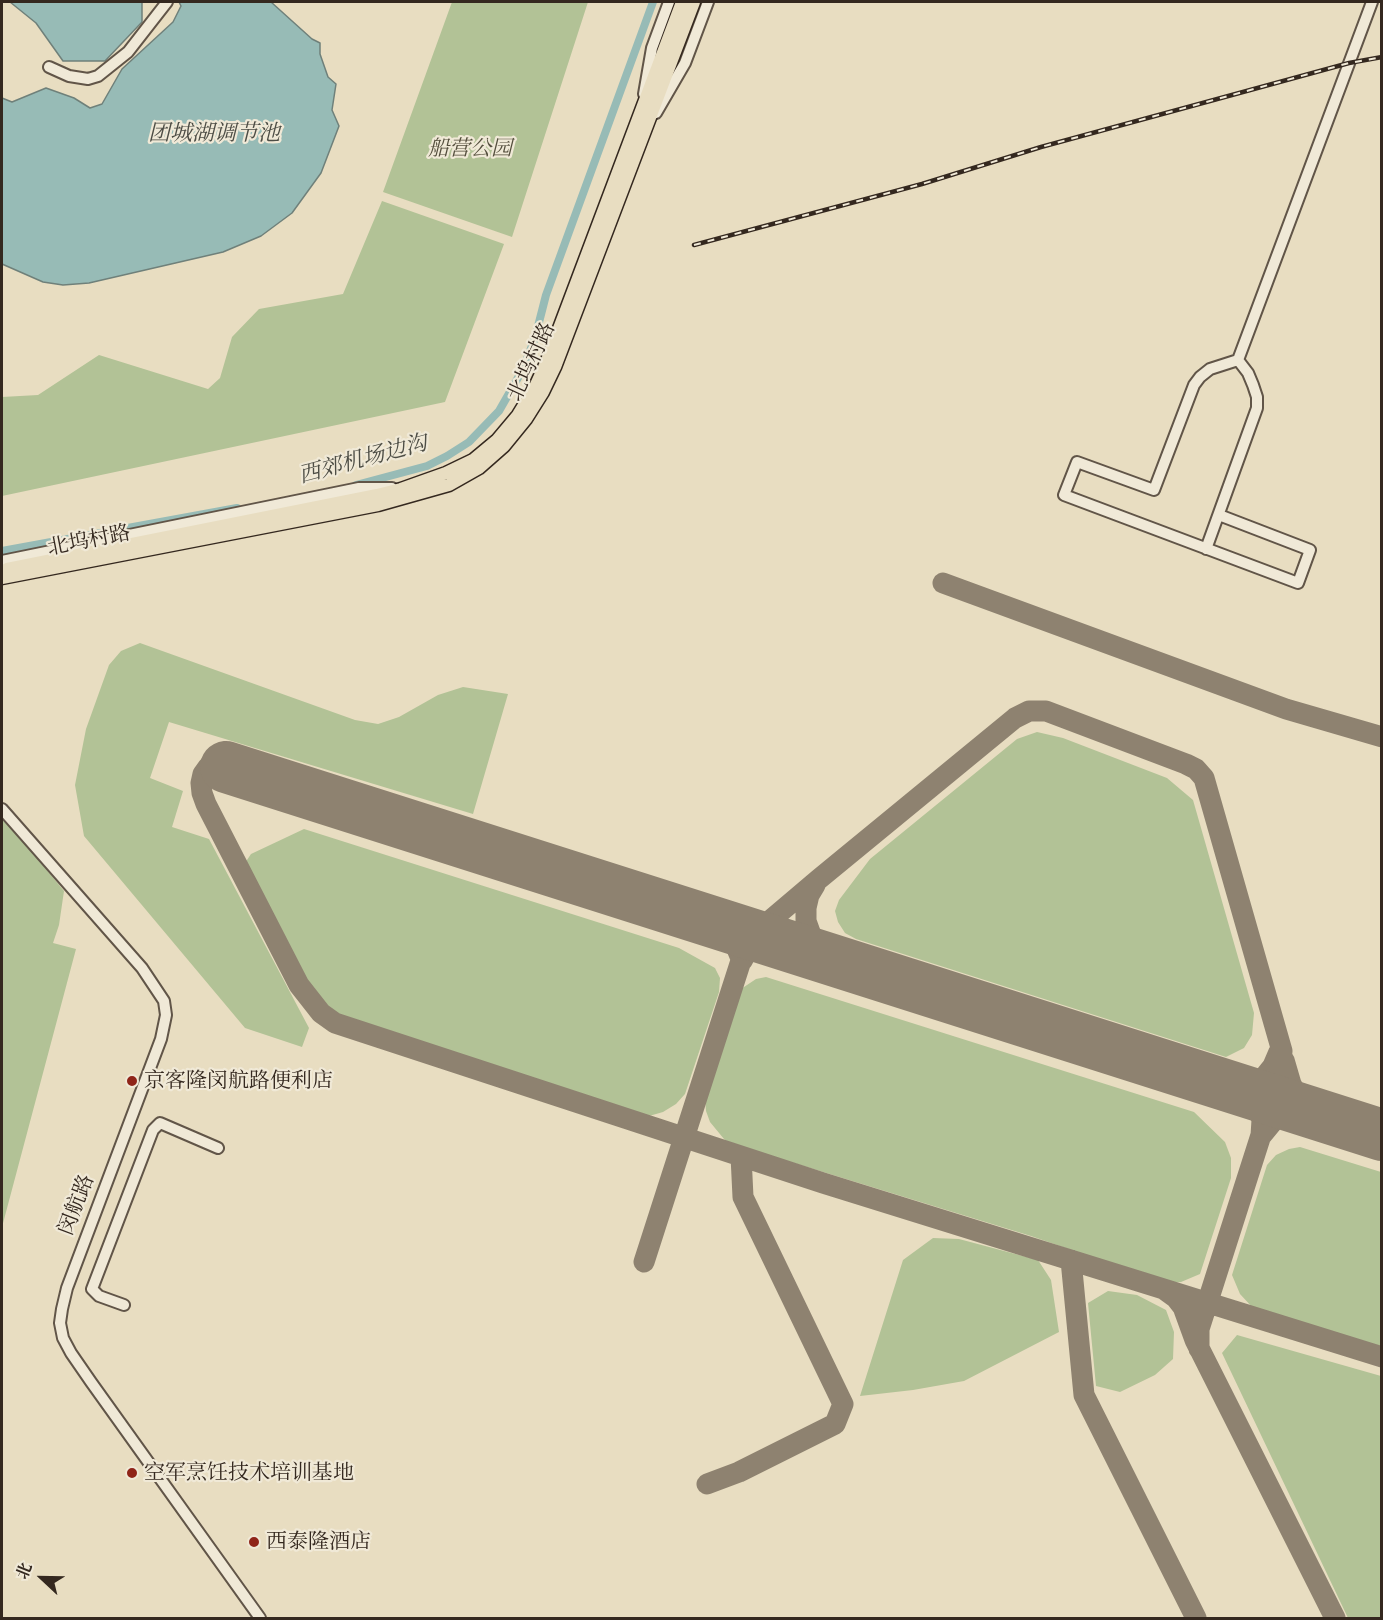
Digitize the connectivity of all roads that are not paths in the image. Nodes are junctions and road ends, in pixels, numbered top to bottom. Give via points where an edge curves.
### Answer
1 (167, 2) edge
2 (669, 2) edge
3 (682, 2) edge
4 (694, 2) edge
5 (708, 2) edge
6 (1372, 2) edge
7 (49, 67) dead end
8 (640, 114) junction
9 (644, 134) junction
10 (1238, 360) junction
11 (402, 489) junction
12 (1219, 515) junction
13 (1206, 549) junction
14 (2, 561) edge
15 (2, 570) edge
16 (2, 578) edge
17 (2, 809) edge
18 (218, 1148) dead end
19 (124, 1305) dead end
20 (260, 1618) edge

1 - 7 street via 128,52 98,76 69,76
2 - 8 street, 北坞村路 via 652,48
3 - 8 main road, 北坞村路
4 - 9 main road, 北坞村路
5 - 9 street, 北坞村路 via 685,63
6 - 10 street
8 - 11 main road, 北坞村路 via 546,363 518,415 473,460
9 - 16 main road, 北坞村路 via 543,392 504,446 479,468 449,485 378,505
10 - 12 street via 1248,372 1257,408
10 - 13 street via 1210,369 1194,385 1154,490 1077,462 1064,495
11 - 14 street, 北坞村路 via 359,488
11 - 15 main road, 北坞村路
12 - 13 street
12 - 13 street via 1310,550 1298,584
17 - 20 street, 闵航路 via 142,968 164,1001 166,1015 161,1039 67,1288 60,1323 63,1338
18 - 19 street via 160,1123 153,1130 92,1290

